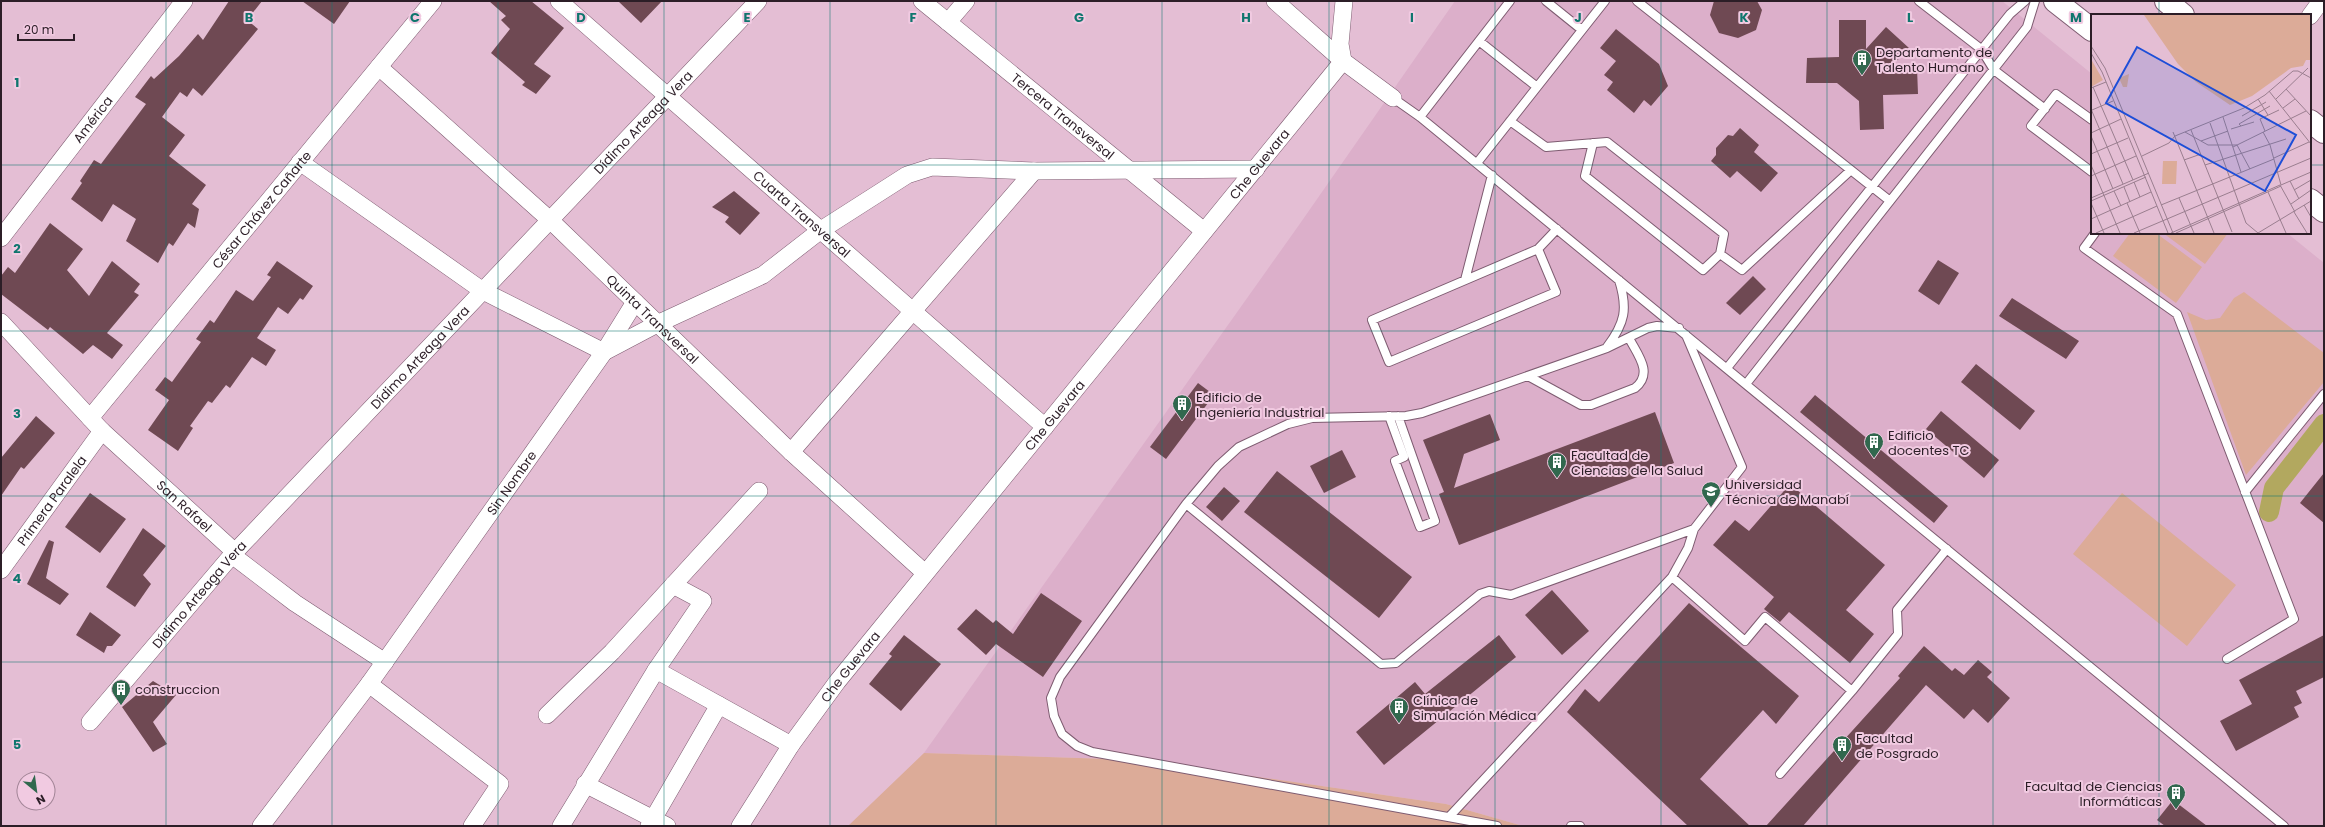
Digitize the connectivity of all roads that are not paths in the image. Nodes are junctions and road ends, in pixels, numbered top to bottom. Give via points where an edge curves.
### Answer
1 (184, 1) edge
2 (433, 1) edge
3 (559, 1) edge
4 (758, 1) edge
5 (922, 1) edge
6 (966, 1) edge
7 (1275, 1) edge
8 (1344, 1) edge
9 (1510, 1) edge
10 (1546, 1) edge
11 (1605, 1) edge
12 (1637, 1) edge
13 (1919, 1) edge
14 (2025, 1) edge
15 (2035, 1) edge
16 (2055, 1) edge
17 (2166, 1) edge
18 (2321, 1) edge
19 (2182, 14) edge
20 (2311, 15) edge
21 (948, 22) junction
22 (2091, 29) edge
23 (1582, 30) junction
24 (1479, 41) junction
25 (1981, 49) junction
26 (1344, 61) junction
27 (379, 67) junction
28 (1994, 70) junction
29 (1537, 87) junction
30 (668, 96) junction
31 (1393, 98) joint
32 (2045, 109) junction
33 (1420, 117) junction
34 (2091, 119) edge
35 (1510, 121) junction
36 (2311, 121) edge
37 (2324, 132) edge
38 (1593, 143) junction
39 (300, 162) junction
40 (1477, 163) junction
41 (1256, 169) junction
42 (1851, 170) junction
43 (1034, 171) junction
44 (1131, 171) junction
45 (2091, 171) edge
46 (1492, 175) junction
47 (1872, 187) junction
48 (1890, 201) junction
49 (2311, 201) edge
50 (2324, 211) edge
51 (550, 220) junction
52 (1557, 229) junction
53 (821, 230) junction
54 (1204, 231) junction
55 (2094, 234) edge
56 (1, 238) edge
57 (1538, 249) junction
58 (1720, 254) junction
59 (1618, 279) junction
60 (1465, 280) junction
61 (483, 290) junction
62 (635, 302) junction
63 (912, 310) junction
64 (1, 322) edge
65 (657, 324) junction
66 (1679, 328) junction
67 (1685, 334) junction
68 (1629, 338) junction
69 (1607, 348) junction
70 (604, 352) junction
71 (1727, 368) junction
72 (1528, 376) junction
73 (1746, 384) junction
74 (2324, 394) edge
75 (1389, 416) junction
76 (1398, 416) junction
77 (90, 418) junction
78 (1045, 427) junction
79 (102, 431) junction
80 (791, 452) junction
81 (759, 491) dead end
82 (2246, 492) junction
83 (1186, 504) junction
84 (1694, 529) junction
85 (1947, 549) junction
86 (233, 554) junction
87 (1, 570) edge
88 (925, 573) junction
89 (1672, 577) junction
90 (673, 585) junction
91 (2226, 659) dead end
92 (385, 662) junction
93 (656, 670) junction
94 (369, 684) junction
95 (1852, 691) junction
96 (719, 705) junction
97 (547, 715) dead end
98 (90, 722) dead end
99 (791, 745) junction
100 (1780, 774) dead end
101 (585, 784) junction
102 (1449, 818) junction
103 (657, 824) edge
104 (261, 826) edge
105 (472, 826) edge
106 (561, 826) edge
107 (740, 826) edge
108 (1497, 826) edge
109 (1571, 826) edge
110 (1580, 826) edge
111 (2284, 826) edge

1 - 56 street, América
2 - 27 street, César Chávez Cañarte
3 - 30 street, Cuarta Transversal
4 - 30 street, Dídimo Arteaga Vera
5 - 21 street, Tercera Transversal
6 - 21 street
7 - 26 street
8 - 26 street via 1340,44
9 - 24 lane
10 - 23 lane
11 - 23 lane
12 - 42 lane
13 - 25 lane
14 - 25 lane via 2010,14
15 - 28 lane via 2027,27
16 - 22 main road
17 - 19 main road
18 - 20 street
21 - 44 street, Tercera Transversal
23 - 29 lane
24 - 29 lane
24 - 33 lane
25 - 28 lane
25 - 47 lane
26 - 31 street
26 - 41 street, Che Guevara
27 - 39 street, César Chávez Cañarte
27 - 51 street, Quinta Transversal
28 - 32 lane
28 - 48 lane
29 - 35 lane
30 - 51 street, Dídimo Arteaga Vera
30 - 53 street, Cuarta Transversal
31 - 33 lane
32 - 34 lane via 2056,94
32 - 45 lane via 2031,126
33 - 40 lane
35 - 38 lane via 1546,147
35 - 40 lane
36 - 37 main road
38 - 58 lane via 1607,142 1724,234
38 - 58 lane via 1585,176 1703,270
39 - 61 street
39 - 77 street, César Chávez Cañarte
40 - 46 lane
41 - 44 street
41 - 54 street, Che Guevara
42 - 47 lane
42 - 58 lane via 1742,270
43 - 44 street
43 - 53 street via 932,167 918,170
43 - 63 street
44 - 54 street, Tercera Transversal
46 - 52 lane
46 - 60 lane
47 - 48 lane
47 - 71 lane
48 - 73 lane
49 - 50 main road
51 - 61 street, Dídimo Arteaga Vera
51 - 62 street, Quinta Transversal
52 - 57 lane
52 - 59 lane
53 - 63 street, Cuarta Transversal
53 - 65 street via 763,275
54 - 78 street, Che Guevara
55 - 82 lane via 2084,248 2177,314
57 - 60 lane
57 - 60 lane via 1556,292 1390,362 1372,320
59 - 66 lane
59 - 69 lane via 1624,296 1624,317 1617,335
61 - 70 street
61 - 86 street, Dídimo Arteaga Vera
62 - 65 street, Quinta Transversal
62 - 70 street, Sin Nombre
63 - 78 street, Cuarta Transversal
63 - 80 street
64 - 77 street, San Rafael
65 - 70 street
65 - 80 street, Quinta Transversal
66 - 67 lane
66 - 68 lane via 1657,326
67 - 71 lane
67 - 84 lane via 1742,468
68 - 69 lane
68 - 72 lane via 1645,369 1645,377 1635,388 1591,405 1573,402
69 - 72 lane
70 - 92 street, Sin Nombre
71 - 73 lane
72 - 76 lane via 1422,413
73 - 85 lane
74 - 82 lane
75 - 76 lane
75 - 76 lane via 1404,457 1395,461 1420,527 1435,521
75 - 83 lane via 1312,418 1263,434 1239,447 1218,466
77 - 79 street, San Rafael
78 - 88 street, Che Guevara
79 - 86 street, San Rafael
79 - 87 street, Primera Paralela
80 - 88 street, Quinta Transversal
81 - 90 street
82 - 91 lane via 2294,619
83 - 84 lane via 1381,664 1396,663 1480,594 1489,591 1511,595
83 - 102 lane via 1060,677 1051,698 1054,716 1062,734 1077,746 1092,752
84 - 89 lane via 1688,548
85 - 95 lane via 1896,610 1898,634
85 - 111 lane
86 - 92 street, San Rafael via 295,603
86 - 98 street, Dídimo Arteaga Vera
88 - 99 street, Che Guevara via 837,682
89 - 95 lane via 1745,641 1764,617
89 - 102 lane
90 - 93 street via 703,601
90 - 97 street via 612,652
92 - 94 street, Sin Nombre
93 - 96 street
93 - 101 street
94 - 104 street, Sin Nombre
94 - 105 street via 500,784
95 - 100 lane
96 - 99 street
96 - 103 street
99 - 107 street, Che Guevara
101 - 103 street
101 - 106 street
102 - 108 lane
109 - 110 lane

